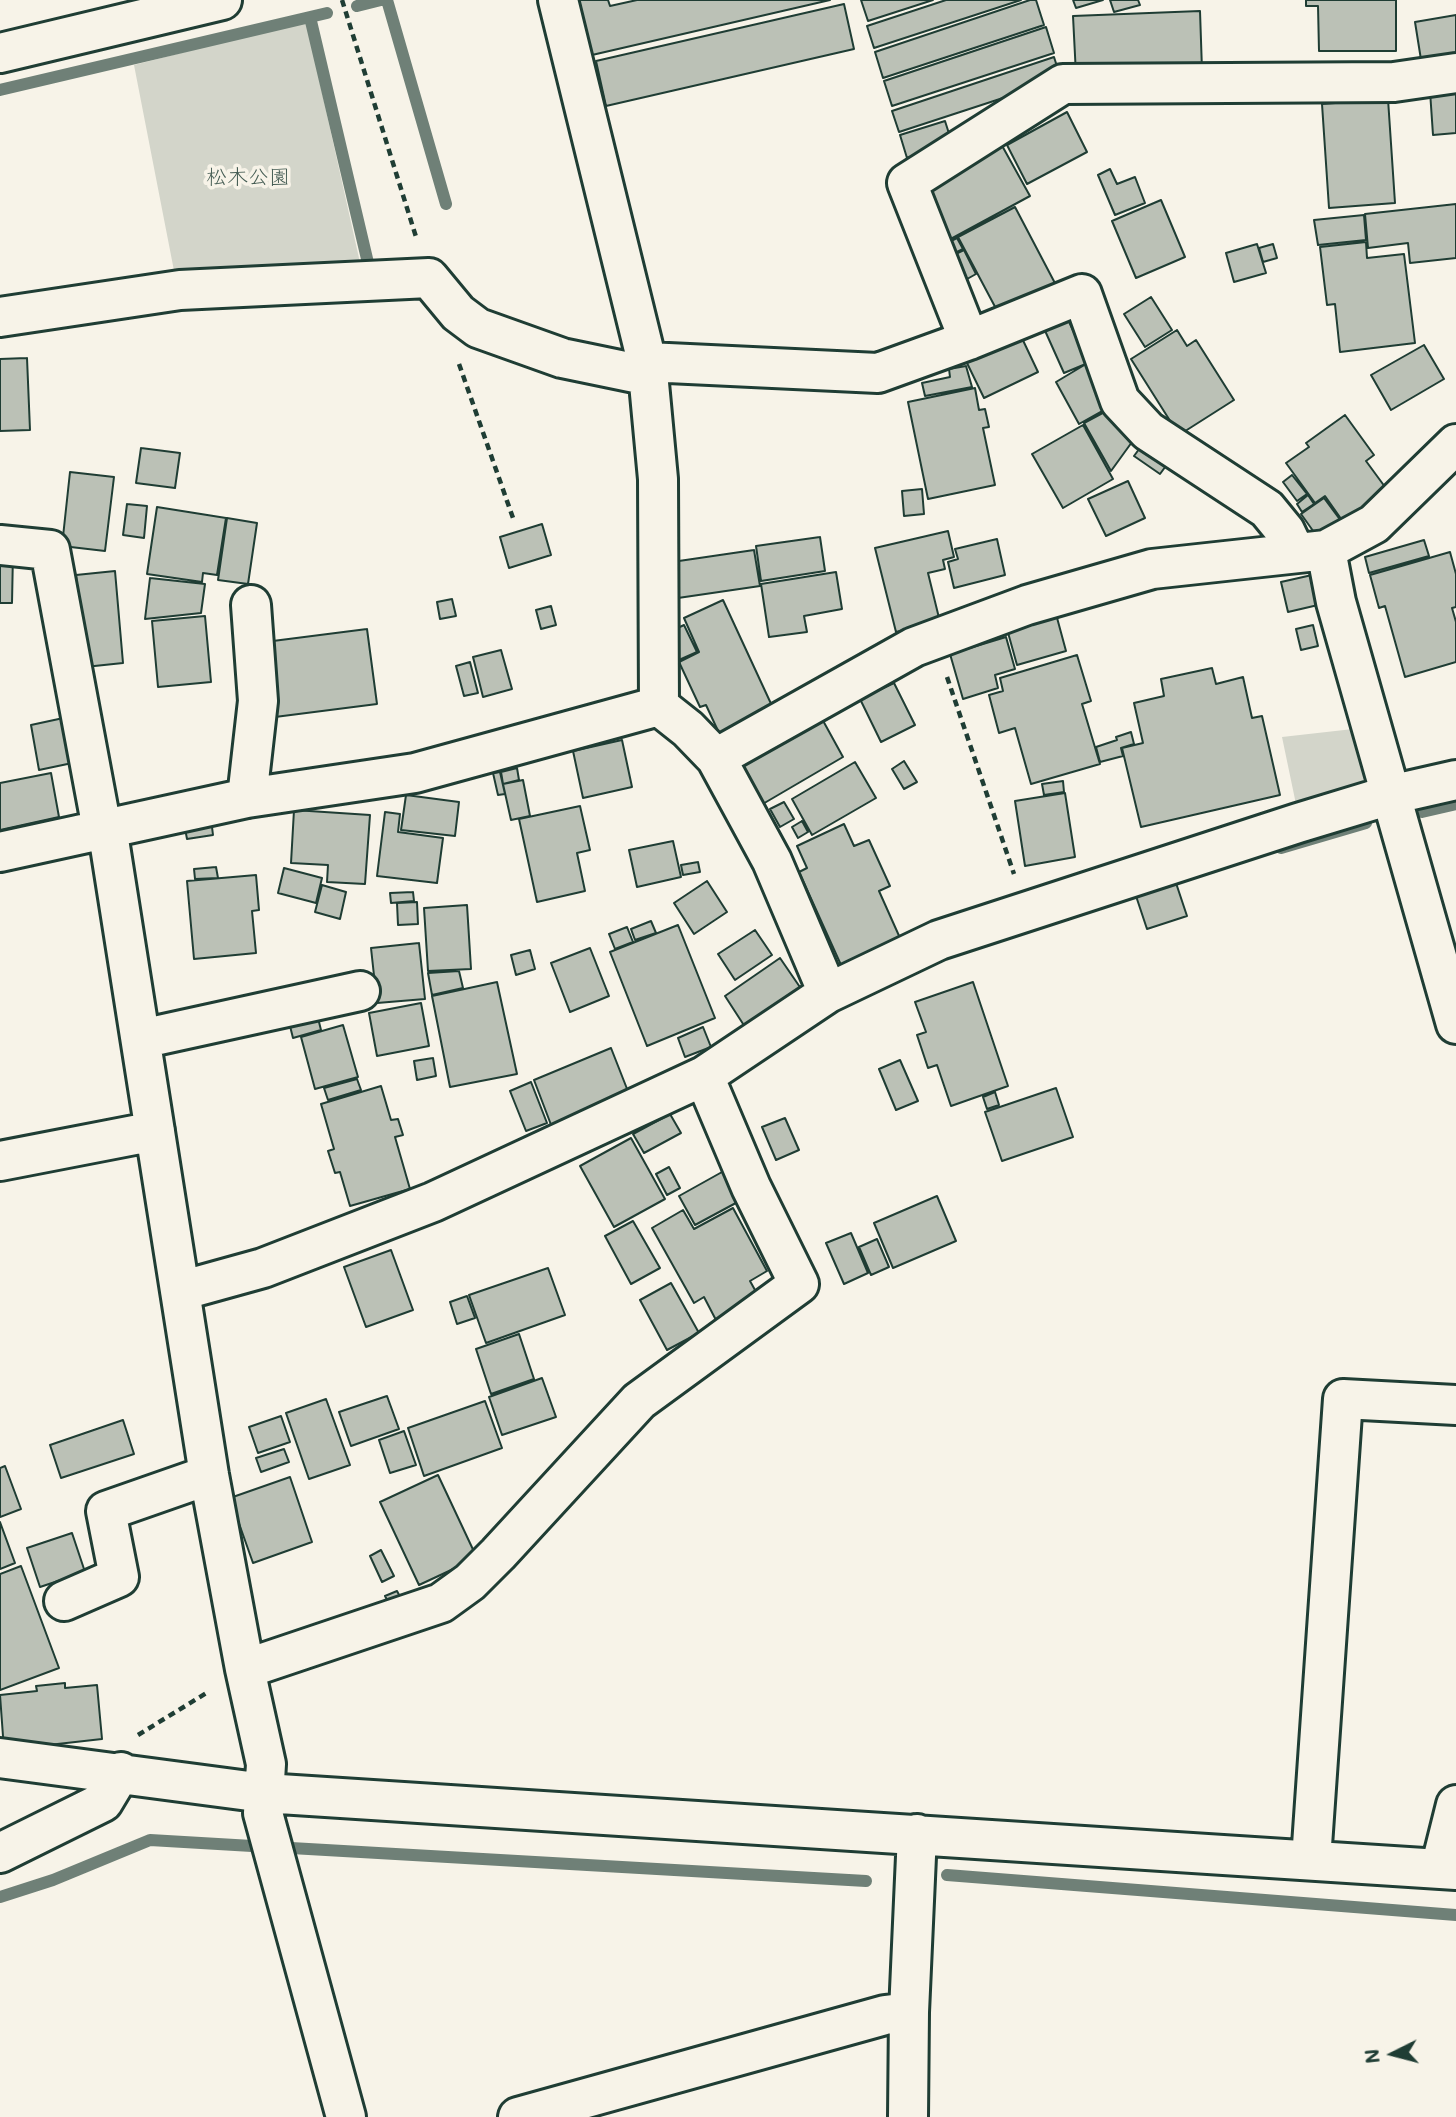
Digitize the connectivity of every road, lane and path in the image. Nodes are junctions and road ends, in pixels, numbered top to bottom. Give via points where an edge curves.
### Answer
1 (222, 0) edge
2 (558, 0) edge
3 (0, 53) edge
4 (1456, 73) edge
5 (0, 317) edge
6 (969, 340) junction
7 (648, 369) junction
8 (1456, 444) edge
9 (0, 545) edge
10 (1310, 551) junction
11 (251, 605) dead end
12 (935, 639) junction
13 (659, 706) junction
14 (716, 758) junction
15 (1456, 780) edge
16 (1390, 795) junction
17 (247, 798) junction
18 (104, 828) junction
19 (0, 852) edge
20 (1026, 912) junction
21 (360, 991) dead end
22 (828, 993) junction
23 (1456, 1024) edge
24 (141, 1040) junction
25 (704, 1076) junction
26 (155, 1131) junction
27 (0, 1161) edge
28 (180, 1291) junction
29 (1456, 1405) edge
30 (209, 1475) junction
31 (64, 1601) dead end
32 (245, 1669) junction
33 (0, 1758) edge
34 (83, 1768) junction
35 (121, 1772) junction
36 (264, 1793) junction
37 (1456, 1805) edge
38 (917, 1834) junction
39 (0, 1853) edge
40 (1311, 1860) junction
41 (1448, 1870) edge
42 (909, 2012) junction
43 (346, 2117) edge
44 (518, 2117) edge
45 (908, 2117) edge

1 - 3 street
2 - 7 street
4 - 6 street via 1394,82 1063,85 907,183
5 - 7 street via 180,290 429,278 458,313 478,328 562,358
6 - 7 street via 878,373
6 - 10 street via 1082,294 1121,401 1147,431 1267,509
7 - 13 street via 658,479
8 - 10 street via 1374,524
9 - 18 street via 50,550
10 - 12 street via 1153,569 1027,605
10 - 16 street via 1336,602
11 - 17 street via 258,701
12 - 14 street
12 - 20 path
13 - 14 street
13 - 17 street via 415,773
14 - 22 street via 772,862
15 - 16 street
16 - 20 street
16 - 23 street
17 - 18 street
18 - 19 street
18 - 24 street
20 - 22 street via 939,940
21 - 24 street
22 - 25 street
24 - 26 street
25 - 28 street via 433,1202 263,1268
25 - 32 street via 799,1284 639,1401 498,1554 441,1603
26 - 27 street
26 - 28 street
28 - 30 street
29 - 40 street via 1343,1399
30 - 31 street via 106,1511 119,1577
30 - 32 street
32 - 34 path
32 - 36 street via 266,1764
33 - 34 street
34 - 35 street
35 - 36 street
35 - 39 street via 103,1802
36 - 38 street
36 - 43 street via 263,1814
37 - 41 street
38 - 40 street
38 - 42 street
40 - 41 street
42 - 44 street
42 - 45 street

